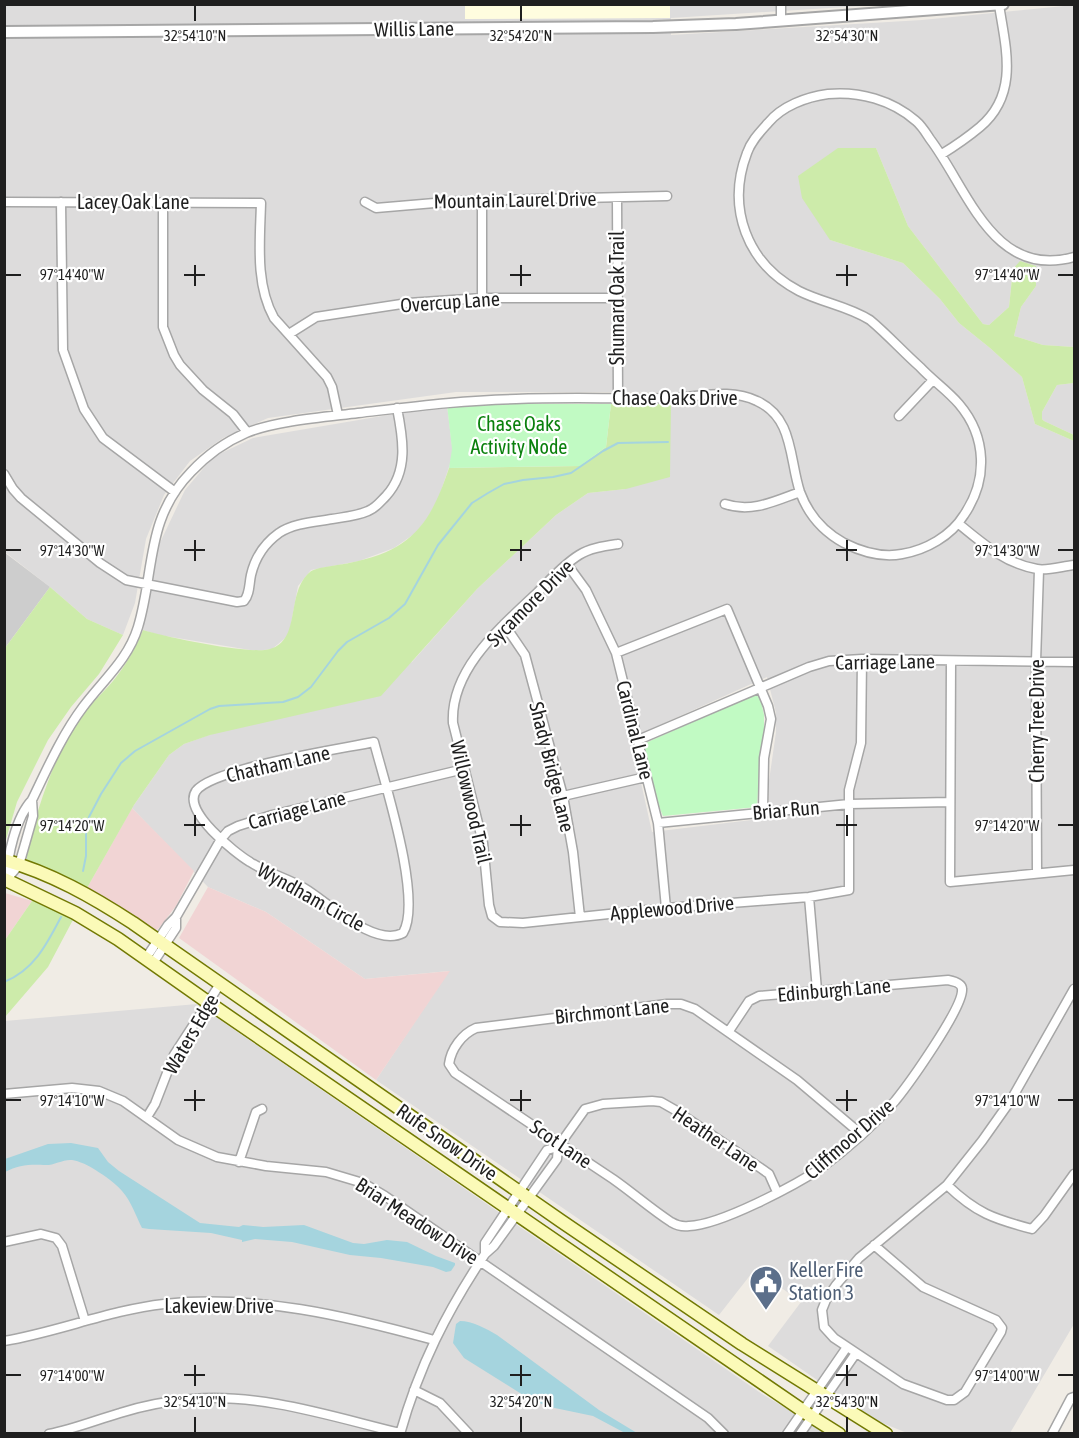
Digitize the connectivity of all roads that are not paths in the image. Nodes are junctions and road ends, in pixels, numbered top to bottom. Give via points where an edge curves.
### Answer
1 (781, 4) edge
2 (1001, 5) edge
3 (781, 21) junction
4 (4, 32) edge
5 (942, 154) junction
6 (667, 196) dead end
7 (617, 198) junction
8 (482, 201) junction
9 (4, 202) edge
10 (61, 202) junction
11 (163, 202) junction
12 (365, 202) dead end
13 (1074, 256) edge
14 (482, 298) junction
15 (618, 298) junction
16 (289, 334) junction
17 (933, 380) junction
18 (618, 398) junction
19 (397, 408) junction
20 (338, 415) junction
21 (899, 416) dead end
22 (247, 432) junction
23 (4, 474) edge
24 (175, 492) junction
25 (800, 492) junction
26 (725, 504) dead end
27 (959, 524) junction
28 (618, 543) dead end
29 (567, 564) junction
30 (1074, 565) edge
31 (1039, 570) junction
32 (146, 584) junction
33 (504, 624) junction
34 (616, 653) junction
35 (862, 659) junction
36 (951, 661) junction
37 (1036, 662) junction
38 (1074, 662) edge
39 (459, 685) joint
40 (760, 688) junction
41 (638, 740) junction
42 (464, 769) junction
43 (646, 777) junction
44 (386, 788) junction
45 (563, 796) junction
46 (950, 802) junction
47 (849, 804) junction
48 (763, 811) junction
49 (658, 823) junction
50 (221, 839) junction
51 (10, 862) edge
52 (1074, 870) edge
53 (1037, 873) junction
54 (6, 879) edge
55 (809, 897) junction
56 (666, 908) junction
57 (580, 916) junction
58 (496, 918) joint
59 (161, 944) junction
60 (149, 961) junction
61 (956, 982) joint
62 (220, 984) junction
63 (1074, 988) edge
64 (817, 990) junction
65 (209, 1004) junction
66 (729, 1031) junction
67 (322, 1056) junction
68 (449, 1064) joint
69 (310, 1072) junction
70 (4, 1094) edge
71 (262, 1109) dead end
72 (147, 1117) junction
73 (861, 1134) junction
74 (559, 1146) junction
75 (239, 1162) junction
76 (1074, 1174) edge
77 (616, 1182) joint
78 (947, 1185) junction
79 (777, 1192) junction
80 (524, 1196) junction
81 (512, 1212) junction
82 (4, 1242) edge
83 (874, 1245) junction
84 (483, 1257) junction
85 (85, 1321) junction
86 (434, 1340) junction
87 (4, 1341) edge
88 (847, 1347) junction
89 (856, 1353) junction
90 (414, 1390) junction
91 (822, 1394) junction
92 (1074, 1397) edge
93 (808, 1414) junction
94 (400, 1433) edge
95 (49, 1434) edge
96 (469, 1434) edge
97 (724, 1434) edge
98 (787, 1434) edge
99 (800, 1434) edge
100 (839, 1434) edge
101 (886, 1434) edge
102 (1052, 1434) edge

1 - 3 street
2 - 3 street, Willis Lane
2 - 5 street via 1008,61 1002,97 981,126
3 - 4 street, Willis Lane via 653,27
5 - 13 street, Chase Oaks Drive via 974,211 1002,243 1035,259
5 - 17 street, Chase Oaks Drive via 918,122 883,101 841,93 813,96 771,118 747,153 740,182 744,231 770,270 799,291 870,320
6 - 7 street, Mountain Laurel Drive
7 - 8 street, Mountain Laurel Drive
7 - 15 street, Shumard Oak Trail
8 - 12 street, Mountain Laurel Drive via 376,208
8 - 14 street
9 - 10 street, Lacey Oak Lane
10 - 11 street, Lacey Oak Lane
10 - 24 street via 63,350 84,409 103,438
11 - 16 street, Lacey Oak Lane via 261,203 264,295 274,318
11 - 22 street via 166,336 187,374 233,414
14 - 15 street, Overcup Lane
14 - 16 street, Overcup Lane via 408,303 327,315 306,322
15 - 18 street, Shumard Oak Trail
16 - 20 street via 327,377
17 - 21 street
17 - 27 street, Chase Oaks Drive via 959,404 980,447 979,487
18 - 19 street, Chase Oaks Drive via 516,399
18 - 25 street, Chase Oaks Drive via 689,398 728,393 759,401 774,413 787,432
19 - 20 street, Chase Oaks Drive
19 - 32 street via 402,459 391,490 366,512 303,524 279,533 262,549 244,601
20 - 22 street, Chase Oaks Drive
22 - 24 street, Chase Oaks Drive via 208,456
23 - 32 street via 21,498 100,563 126,580
24 - 32 street, Chase Oaks Drive via 153,542
25 - 26 street via 765,505 738,508
25 - 27 street, Chase Oaks Drive via 819,524 859,551 882,555 917,551
27 - 31 street via 992,550
28 - 29 street, Sycamore Drive via 580,554
29 - 33 street, Sycamore Drive
29 - 34 street, Cardinal Lane via 586,590
30 - 31 street
31 - 37 street, Cherry Tree Drive
32 - 51 street, Chase Oaks Drive via 139,626 125,658 84,706 24,808
33 - 39 street, Sycamore Drive via 472,662
33 - 45 street, Shady Bridge Lane via 525,655
34 - 40 street via 727,609
34 - 41 street, Cardinal Lane
35 - 36 street, Carriage Lane
35 - 40 street, Carriage Lane via 809,667
35 - 47 street via 861,743
36 - 37 street, Carriage Lane
36 - 46 street
37 - 38 street, Carriage Lane
37 - 53 street, Cherry Tree Drive
39 - 42 street, Willowwood Trail via 452,713
40 - 41 street, Carriage Lane
40 - 48 street via 771,719 763,766
41 - 43 street, Cardinal Lane
42 - 44 street, Carriage Lane
42 - 58 street, Willowwood Trail via 483,843 489,905
43 - 45 street
43 - 49 street, Cardinal Lane
44 - 50 street, Carriage Lane via 272,815 238,826
44 - 50 street, Chatham Lane via 374,742 223,776 206,782 196,791 193,803
44 - 50 street, Wyndham Circle via 407,871 409,895 407,927 397,936 384,936 356,924 301,887 250,863
45 - 57 street, Shady Bridge Lane
46 - 47 street, Briar Run
46 - 53 street via 950,882
47 - 48 street, Briar Run
47 - 55 street, Applewood Drive via 849,890
48 - 49 street, Briar Run
49 - 56 street, Cardinal Lane
50 - 59 street, Carriage Lane via 176,916 176,928
51 - 54 street, Chase Oaks Drive
51 - 59 main road, Rufe Snow Drive via 86,894
52 - 53 street
54 - 60 main road, Rufe Snow Drive via 92,922
55 - 56 street, Applewood Drive
55 - 64 street
56 - 57 street, Applewood Drive
57 - 58 street, Applewood Drive via 511,924
59 - 60 street, Carriage Lane
59 - 62 main road, Rufe Snow Drive
60 - 65 main road, Rufe Snow Drive
61 - 64 street, Edinburgh Lane
61 - 73 street, Cliffmoor Drive via 963,989 952,1017 895,1101
62 - 65 street, Waters Edge
62 - 67 main road, Rufe Snow Drive
63 - 78 street via 1011,1100
64 - 66 street, Edinburgh Lane via 753,998
65 - 69 main road, Rufe Snow Drive
65 - 72 street, Waters Edge via 174,1055 156,1104
66 - 68 street, Birchmont Lane via 681,1004 509,1023 468,1031 453,1051
66 - 73 street, Birchmont Lane via 797,1080
67 - 69 main road
67 - 80 main road, Rufe Snow Drive
68 - 74 street, Scot Lane
69 - 81 main road, Rufe Snow Drive
70 - 72 street, Briar Meadow Drive via 86,1088 110,1095
71 - 75 street via 256,1112
72 - 75 street, Briar Meadow Drive via 190,1146
73 - 79 street, Cliffmoor Drive via 822,1167
74 - 77 street, Scot Lane
74 - 79 street, Heather Lane via 579,1116 591,1106 661,1102 769,1174
74 - 80 street, Heather Lane via 557,1159
74 - 80 street, Heather Lane via 547,1150
75 - 84 street, Briar Meadow Drive via 326,1172 363,1183
76 - 78 street via 1032,1229 984,1214
77 - 79 street, Cliffmoor Drive via 681,1226 726,1216
78 - 83 street
80 - 81 street, Heather Lane
80 - 91 main road, Rufe Snow Drive
81 - 84 street, Heather Lane via 494,1246
81 - 93 main road, Rufe Snow Drive
82 - 85 street via 41,1234 56,1238 62,1246
83 - 88 street via 836,1286 822,1310 824,1327
83 - 89 street via 923,1287 988,1316 1000,1324 1001,1332 965,1392 947,1400 903,1384
84 - 86 street, Heather Lane
84 - 97 street, Briar Meadow Drive via 708,1418
85 - 86 street, Lakeview Drive via 164,1304 243,1302 305,1310
85 - 87 street, Lakeview Drive
86 - 90 street, Heather Lane
88 - 89 street
88 - 91 street
89 - 91 street
90 - 94 street, Heather Lane
90 - 96 street via 440,1404
91 - 93 street
91 - 101 main road, Rufe Snow Drive
92 - 102 street
93 - 98 street
93 - 99 street
93 - 100 main road, Rufe Snow Drive
94 - 95 street via 276,1404 214,1398 121,1412

